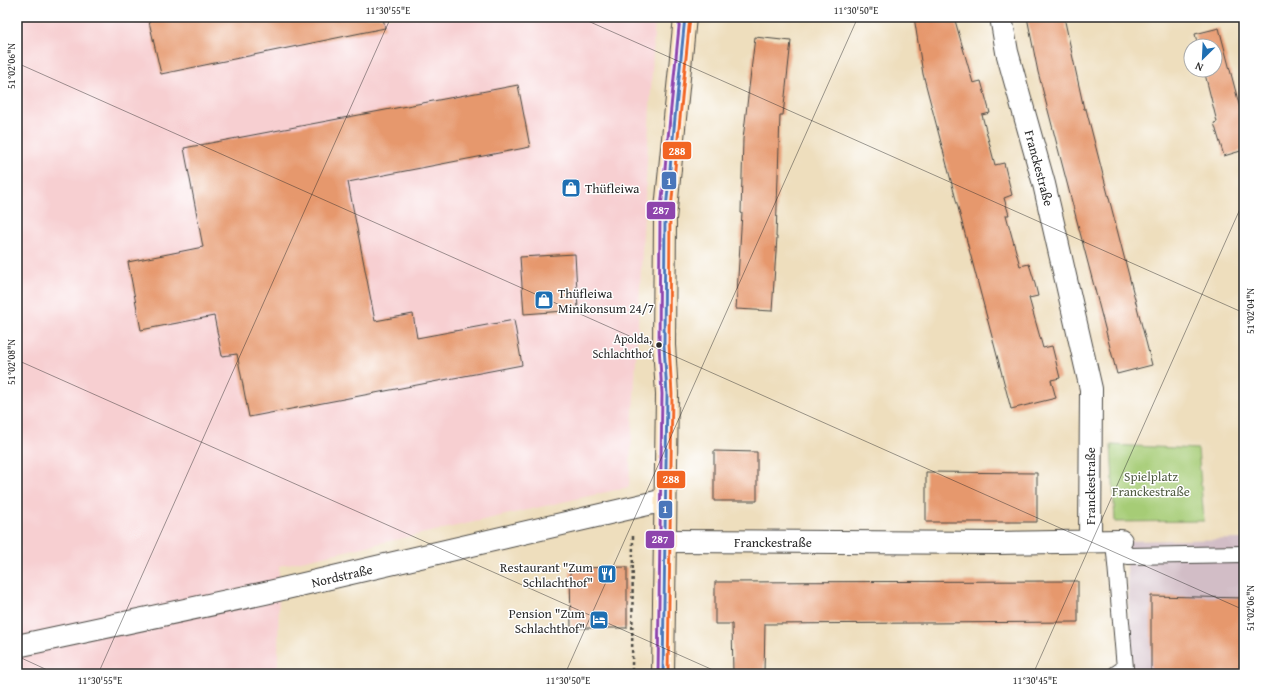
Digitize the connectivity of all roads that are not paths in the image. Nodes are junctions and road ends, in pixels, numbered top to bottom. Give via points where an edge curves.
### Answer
1 (685, 17) edge
2 (1001, 17) edge
3 (665, 500) junction
4 (665, 541) junction
5 (1090, 541) junction
6 (1117, 541) junction
7 (1244, 554) edge
8 (17, 646) edge
9 (663, 674) edge
10 (1116, 674) edge

1 - 3 street via 665,219
2 - 5 street, Franckestraße via 1007,52 1044,184 1091,389
3 - 4 street
3 - 8 street, Nordstraße via 273,592
4 - 5 street, Franckestraße
4 - 9 street
5 - 6 street
6 - 7 lane via 1128,556
6 - 10 lane via 1125,668

